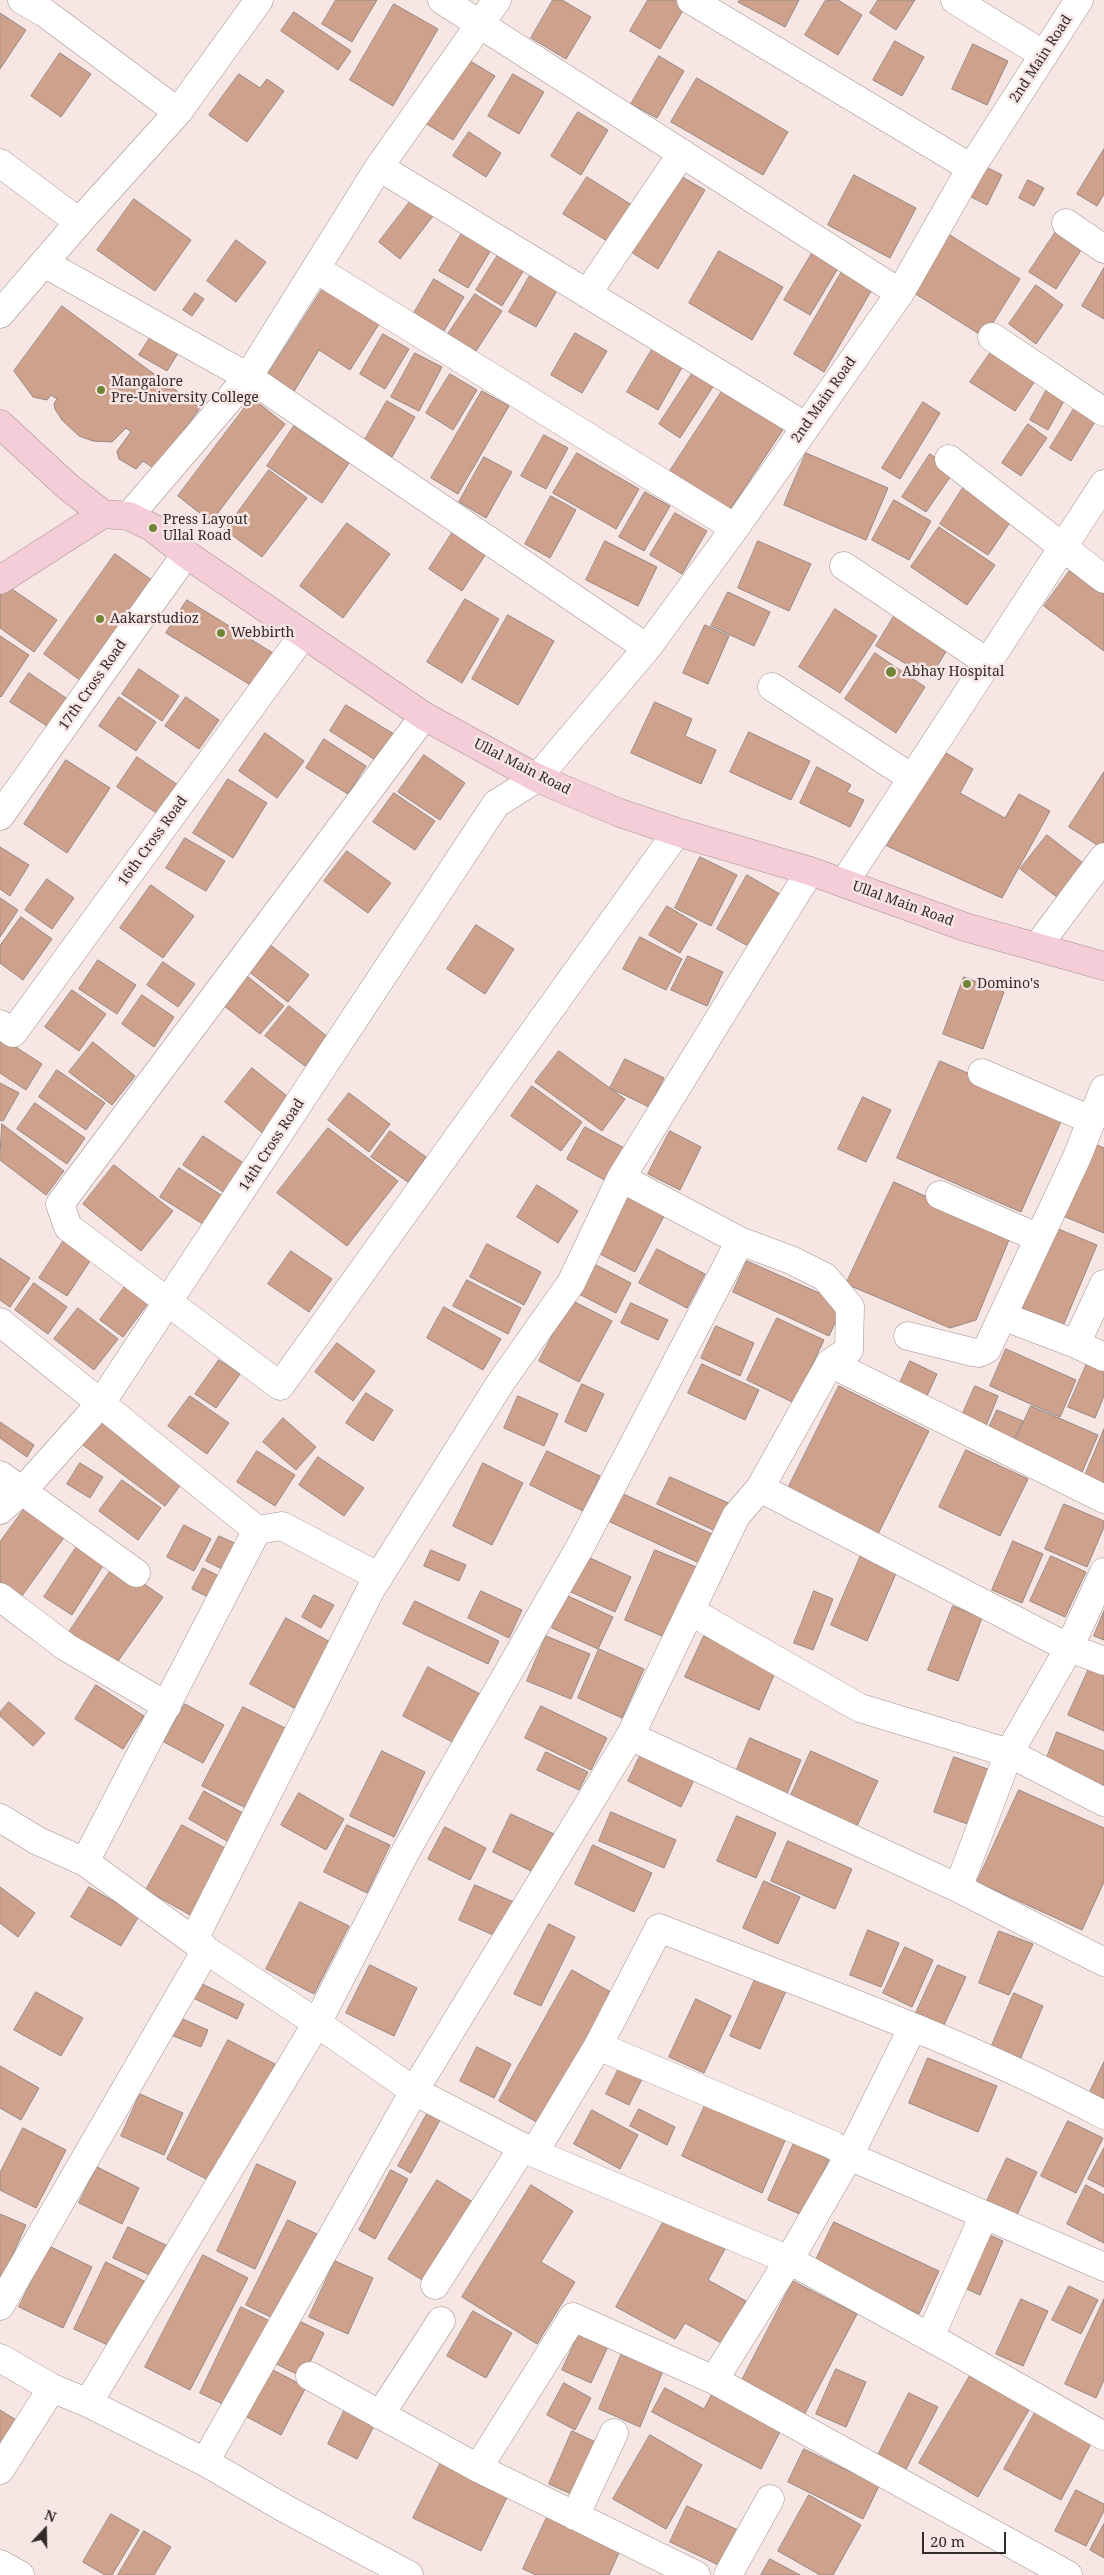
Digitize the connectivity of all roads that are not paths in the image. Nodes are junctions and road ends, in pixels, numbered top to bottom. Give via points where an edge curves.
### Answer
1 (260, 0) edge
2 (442, 0) edge
3 (497, 0) edge
4 (691, 0) edge
5 (955, 0) edge
6 (1079, 0) edge
7 (41, 4) edge
8 (480, 24) junction
9 (1044, 55) junction
10 (178, 112) junction
11 (682, 153) junction
12 (0, 163) edge
13 (379, 168) junction
14 (971, 168) junction
15 (79, 222) junction
16 (1066, 223) dead end
17 (1104, 249) edge
18 (44, 263) junction
19 (316, 269) junction
20 (900, 293) junction
21 (587, 294) junction
22 (0, 314) edge
23 (992, 337) dead end
24 (248, 376) junction
25 (1104, 412) edge
26 (0, 424) edge
27 (805, 426) junction
28 (949, 459) dead end
29 (1104, 484) edge
30 (116, 515) junction
31 (735, 528) junction
32 (1063, 547) junction
33 (186, 554) junction
34 (844, 566) dead end
35 (1104, 579) edge
36 (0, 580) edge
37 (303, 635) junction
38 (647, 648) junction
39 (988, 662) junction
40 (772, 687) dead end
41 (424, 716) junction
42 (537, 778) junction
43 (912, 778) junction
44 (0, 816) edge
45 (677, 832) junction
46 (1104, 857) edge
47 (810, 871) junction
48 (844, 883) junction
49 (1037, 947) junction
50 (1104, 966) edge
51 (0, 1024) edge
52 (982, 1073) dead end
53 (1104, 1089) edge
54 (1091, 1120) junction
55 (621, 1178) junction
56 (940, 1195) dead end
57 (1039, 1238) junction
58 (740, 1241) junction
59 (1104, 1284) edge
60 (169, 1302) junction
61 (0, 1322) edge
62 (1018, 1322) dead end
63 (908, 1336) dead end
64 (1076, 1344) junction
65 (1104, 1357) edge
66 (830, 1363) junction
67 (101, 1403) junction
68 (0, 1474) edge
69 (760, 1488) junction
70 (22, 1490) junction
71 (1104, 1499) edge
72 (0, 1510) edge
73 (257, 1530) junction
74 (1104, 1572) edge
75 (136, 1573) dead end
76 (379, 1576) junction
77 (0, 1597) edge
78 (690, 1612) junction
79 (1069, 1648) junction
80 (1104, 1661) edge
81 (167, 1706) junction
82 (630, 1736) junction
83 (1009, 1753) junction
84 (1104, 1802) edge
85 (0, 1818) edge
86 (85, 1862) junction
87 (958, 1888) junction
88 (206, 1950) junction
89 (1104, 1962) edge
90 (317, 2023) junction
91 (912, 2027) junction
92 (598, 2046) junction
93 (414, 2091) junction
94 (1104, 2115) edge
95 (528, 2150) junction
96 (850, 2156) junction
97 (984, 2214) junction
98 (789, 2260) junction
99 (1104, 2267) edge
100 (435, 2285) dead end
101 (0, 2306) edge
102 (441, 2321) dead end
103 (930, 2337) junction
104 (0, 2358) edge
105 (310, 2376) dead end
106 (714, 2380) junction
107 (52, 2388) junction
108 (88, 2404) junction
109 (380, 2415) junction
110 (614, 2433) dead end
111 (1104, 2436) edge
112 (205, 2462) junction
113 (478, 2468) junction
114 (0, 2470) edge
115 (770, 2499) dead end
116 (575, 2516) junction
117 (0, 2564) edge
118 (20, 2575) edge
119 (409, 2575) edge
120 (696, 2575) edge
121 (728, 2575) edge
122 (1068, 2575) edge

1 - 10 street
2 - 8 street
3 - 8 street
4 - 14 street
5 - 9 street
6 - 9 street, 2nd Main Road
7 - 10 street
8 - 11 street
8 - 13 street
9 - 14 street, 2nd Main Road
10 - 15 street
11 - 20 street
11 - 21 street
12 - 15 street
13 - 19 street
13 - 21 street
14 - 20 street, 2nd Main Road
15 - 18 street
16 - 17 street
18 - 22 street
18 - 24 street
19 - 24 street
19 - 31 street
20 - 27 street, 2nd Main Road
21 - 27 street
23 - 25 street
24 - 30 street
24 - 38 street
26 - 30 main road, Ullal Main Road via 67,486
27 - 31 street, 2nd Main Road
28 - 32 street
29 - 32 street
30 - 33 main road, Ullal Main Road via 153,528
30 - 36 main road
31 - 38 street, 2nd Main Road
32 - 35 street
32 - 39 street
33 - 37 main road, Ullal Main Road
33 - 44 street, 17th Cross Road
34 - 39 street
37 - 41 main road, Ullal Main Road
37 - 51 street, 16th Cross Road via 13,1033
38 - 42 street, 2nd Main Road
39 - 43 street
40 - 43 street
41 - 42 main road, Ullal Main Road
41 - 60 street via 60,1204 68,1227
42 - 45 main road, Ullal Main Road via 620,813
42 - 60 street, 14th Cross Road via 496,804
43 - 48 street
45 - 47 main road, Ullal Main Road
45 - 60 street via 280,1386
46 - 49 street
47 - 48 main road, Ullal Main Road
47 - 55 street
48 - 49 main road, Ullal Main Road via 965,926
49 - 50 main road, Ullal Main Road
52 - 54 street
53 - 54 street
54 - 57 street
55 - 58 street
55 - 76 street via 571,1283 501,1382
56 - 57 street
57 - 63 street via 983,1352
58 - 66 street via 825,1277 850,1307 849,1350
58 - 90 street via 580,1547 407,1849
59 - 64 street
60 - 67 street, 14th Cross Road
61 - 67 street
62 - 64 street
64 - 65 street
66 - 69 street
66 - 71 street
67 - 70 street, 14th Cross Road
67 - 73 street
68 - 70 street
69 - 78 street via 736,1516
69 - 79 street
70 - 72 street, 14th Cross Road
70 - 75 street
73 - 76 street via 282,1526
73 - 81 street
74 - 79 street
76 - 88 street via 195,1937
77 - 81 street via 66,1647
78 - 82 street
78 - 83 street via 860,1708
79 - 80 street
79 - 83 street
81 - 86 street
82 - 87 street
82 - 93 street
83 - 84 street
83 - 87 street
85 - 86 street via 38,1841
86 - 88 street
87 - 89 street
88 - 90 street
88 - 101 street
90 - 93 street
90 - 108 street
91 - 92 street via 659,1928
91 - 94 street via 1038,2080
91 - 96 street
92 - 95 street
92 - 96 street via 833,2145
93 - 95 street
93 - 112 street
95 - 98 street
95 - 100 street
96 - 97 street
96 - 98 street
97 - 99 street
97 - 103 street
98 - 103 street
98 - 106 street
102 - 109 street
103 - 111 street
104 - 107 street
105 - 109 street
106 - 113 street via 573,2317
106 - 122 street
107 - 108 street
107 - 114 street
108 - 112 street
109 - 113 street
110 - 116 street
112 - 119 street
113 - 116 street
115 - 121 street
116 - 120 street
117 - 118 street

